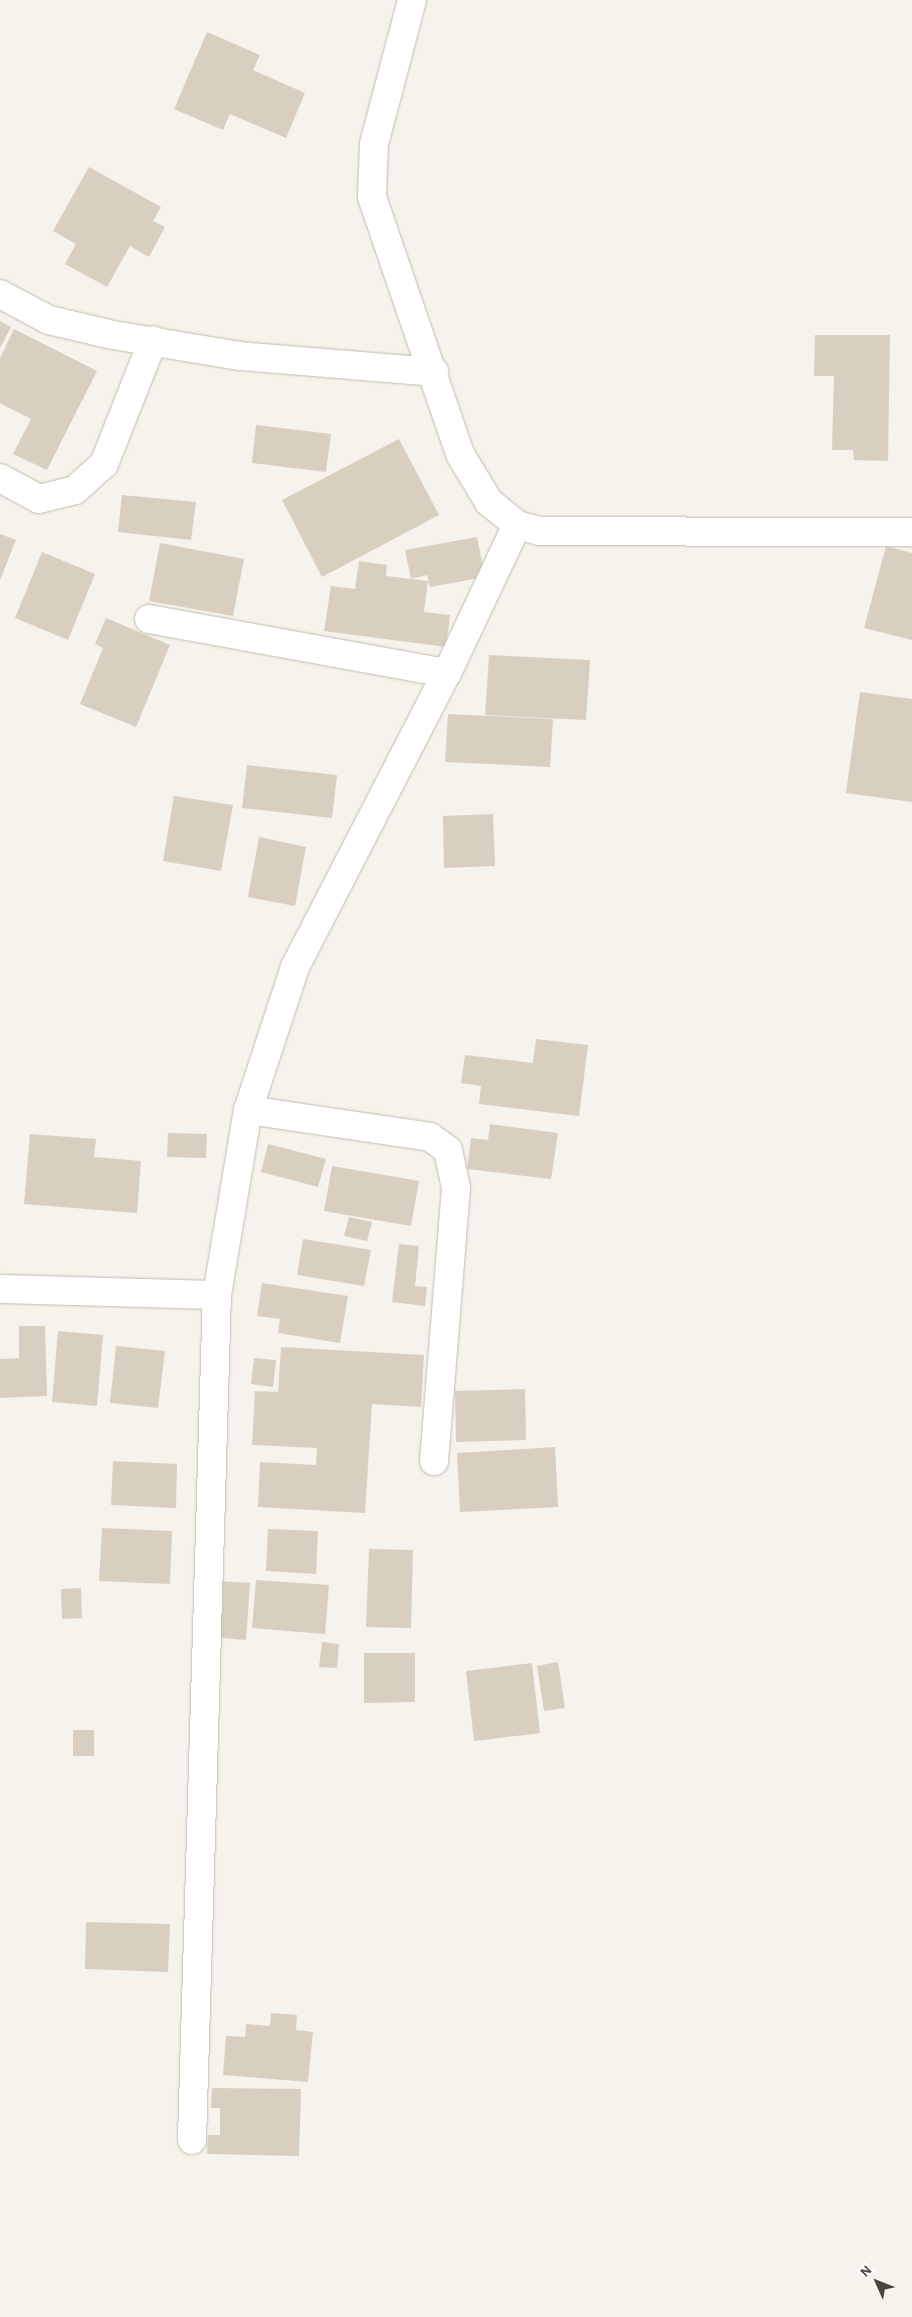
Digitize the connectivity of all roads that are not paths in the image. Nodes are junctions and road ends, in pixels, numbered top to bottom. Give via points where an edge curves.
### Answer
1 (412, 0) edge
2 (0, 294) edge
3 (152, 340) junction
4 (434, 372) junction
5 (0, 478) edge
6 (517, 525) junction
7 (912, 532) edge
8 (148, 619) dead end
9 (447, 673) junction
10 (248, 1110) junction
11 (0, 1289) edge
12 (217, 1295) junction
13 (434, 1461) dead end
14 (192, 2140) dead end

1 - 4 street via 374,144 372,197
2 - 3 street via 49,320 79,329
3 - 4 street via 240,356
3 - 5 street via 104,464 75,490 39,498
4 - 6 street via 460,454 490,502
6 - 7 street via 540,531
6 - 9 street
8 - 9 street
9 - 10 street via 296,967
10 - 12 street
10 - 13 street via 430,1137 448,1150 456,1188
11 - 12 street
12 - 14 street

